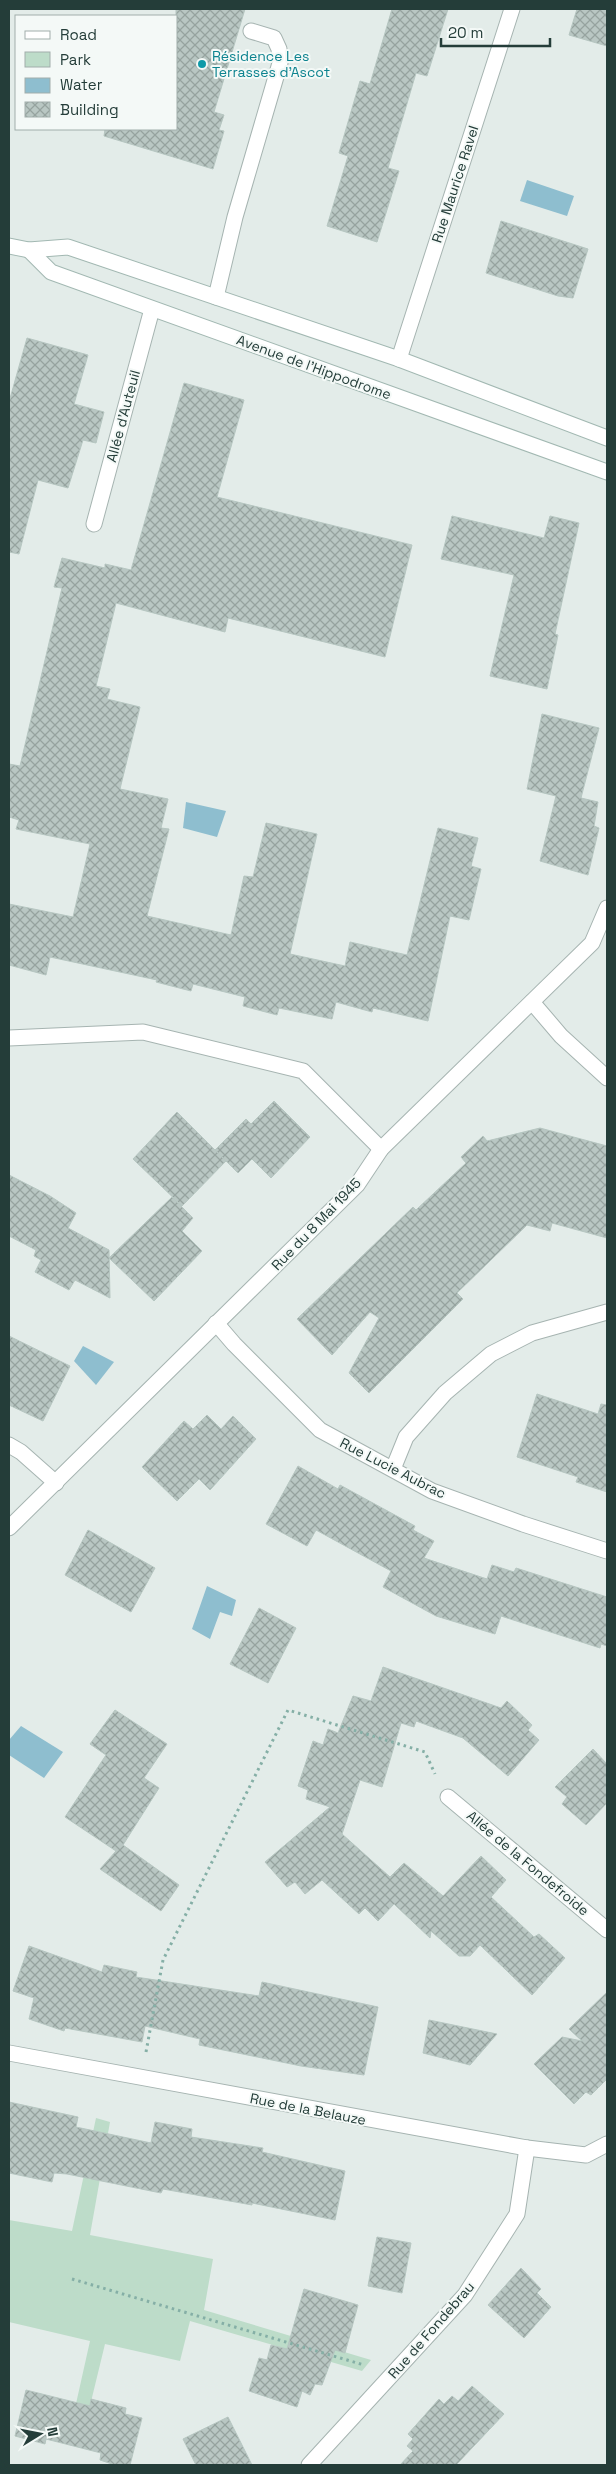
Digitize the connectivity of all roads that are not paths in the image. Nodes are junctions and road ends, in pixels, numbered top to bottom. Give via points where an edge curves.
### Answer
1 (512, 9) edge
2 (251, 31) dead end
3 (9, 246) edge
4 (29, 250) junction
5 (216, 297) junction
6 (152, 309) junction
7 (399, 359) junction
8 (607, 438) edge
9 (607, 472) edge
10 (94, 524) dead end
11 (607, 908) edge
12 (532, 1002) junction
13 (9, 1038) edge
14 (607, 1078) edge
15 (381, 1149) junction
16 (607, 1312) edge
17 (216, 1323) junction
18 (9, 1446) edge
19 (393, 1469) junction
20 (56, 1483) junction
21 (9, 1528) edge
22 (607, 1551) edge
23 (448, 1797) road end
24 (607, 1930) edge
25 (9, 2053) edge
26 (607, 2144) edge
27 (527, 2148) junction
28 (310, 2465) edge

1 - 7 street, Rue Maurice Ravel
2 - 5 street via 274,38 280,63 235,217
3 - 4 street
4 - 5 street via 68,247
4 - 6 street, Avenue de l'Hippodrome via 51,272
5 - 7 street
6 - 9 street, Avenue de l'Hippodrome
6 - 10 street, Allée d'Auteuil
7 - 8 street
11 - 12 street, Rue du 8 Mai 1945 via 592,942
12 - 14 street via 561,1036
12 - 15 street, Rue du 8 Mai 1945
13 - 15 street via 143,1032 303,1071
15 - 17 street, Rue du 8 Mai 1945 via 357,1185
16 - 19 street via 532,1334 491,1354 445,1393 406,1437
17 - 19 street, Rue Lucie Aubrac via 320,1430
17 - 20 street, Rue du 8 Mai 1945
18 - 20 street via 21,1452
19 - 22 street, Rue Lucie Aubrac via 432,1491
20 - 21 street, Rue du 8 Mai 1945
23 - 24 street, Allée de la Fondefroide
25 - 27 street, Rue de la Belauze
26 - 27 street, Rue de la Belauze via 586,2155
27 - 28 street, Rue de Fondebrau via 517,2214 465,2295

